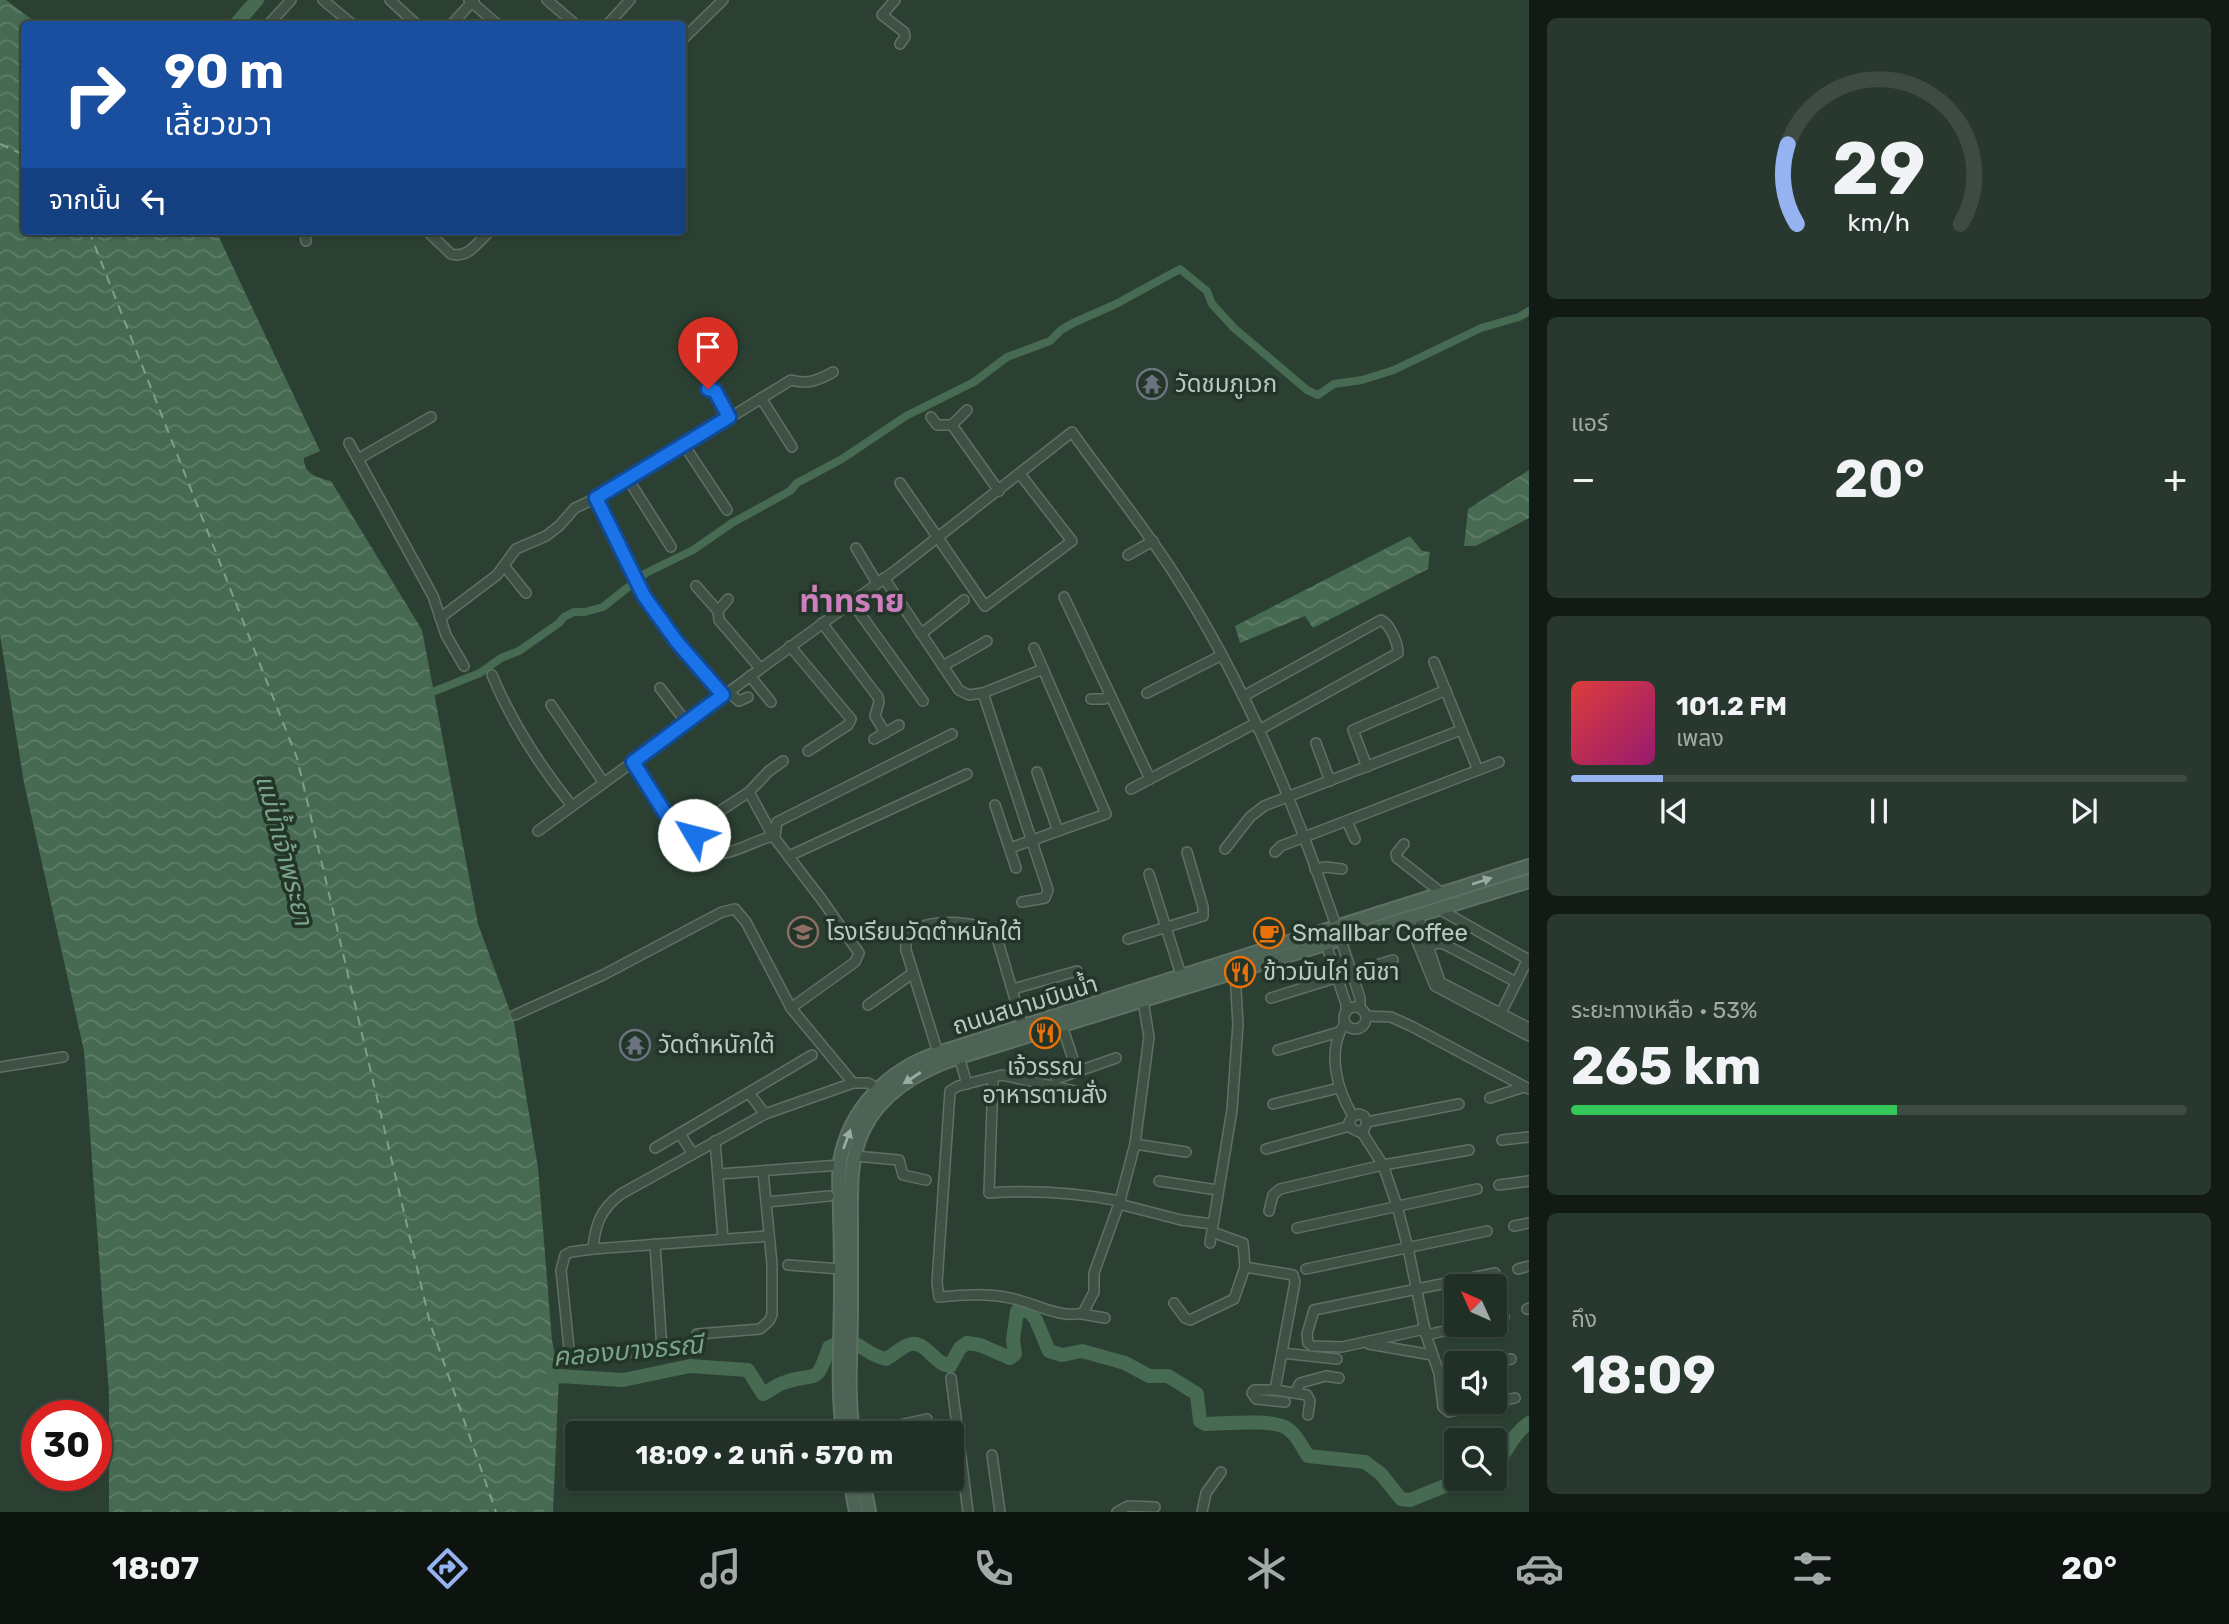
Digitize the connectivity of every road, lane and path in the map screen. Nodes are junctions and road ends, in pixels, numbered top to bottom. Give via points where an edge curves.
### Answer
1 (291, 0) edge
2 (323, 0) edge
3 (390, 0) edge
4 (547, 0) edge
5 (630, 0) edge
6 (723, 0) edge
7 (895, 0) edge
8 (472, 1) edge
9 (272, 21) edge
10 (348, 21) edge
11 (413, 21) edge
12 (455, 21) edge
13 (494, 21) edge
14 (572, 21) edge
15 (611, 21) edge
16 (686, 36) edge
17 (900, 44) dead end
18 (431, 235) edge
19 (486, 235) edge
20 (833, 372) dead end
21 (708, 389) dead end
22 (761, 398) junction
23 (967, 410) dead end
24 (431, 417) dead end
25 (729, 417) junction
26 (931, 417) dead end
27 (952, 425) junction
28 (349, 443) dead end
29 (684, 445) junction
30 (792, 447) dead end
31 (358, 459) junction
32 (1020, 474) junction
33 (628, 480) junction
34 (900, 483) dead end
35 (999, 491) junction
36 (596, 498) junction
37 (727, 510) dead end
38 (939, 537) junction
39 (1153, 541) junction
40 (671, 547) dead end
41 (856, 548) dead end
42 (1128, 555) dead end
43 (505, 567) junction
44 (881, 580) junction
45 (696, 586) dead end
46 (526, 593) dead end
47 (1064, 597) dead end
48 (728, 600) dead end
49 (964, 600) dead end
50 (851, 601) junction
51 (718, 611) junction
52 (440, 618) junction
53 (822, 623) junction
54 (920, 634) junction
55 (987, 641) dead end
56 (790, 646) junction
57 (1034, 648) dead end
58 (1222, 655) junction
59 (1434, 662) dead end
60 (464, 666) dead end
61 (943, 666) junction
62 (760, 668) junction
63 (1043, 669) junction
64 (492, 675) dead end
65 (750, 676) junction
66 (660, 688) dead end
67 (1446, 690) junction
68 (1147, 692) dead end
69 (982, 693) junction
70 (725, 694) junction
71 (1111, 696) junction
72 (1244, 696) junction
73 (748, 697) dead end
74 (1091, 699) dead end
75 (923, 701) dead end
76 (771, 702) dead end
77 (551, 705) dead end
78 (686, 722) junction
79 (899, 726) dead end
80 (1257, 726) junction
81 (1461, 730) junction
82 (885, 733) junction
83 (952, 734) dead end
84 (874, 739) dead end
85 (1316, 743) dead end
86 (808, 751) dead end
87 (783, 761) dead end
88 (633, 762) junction
89 (1499, 762) dead end
90 (1367, 767) junction
91 (1478, 770) junction
92 (1037, 772) dead end
93 (967, 774) dead end
94 (1150, 779) junction
95 (1330, 781) junction
96 (604, 783) junction
97 (1131, 789) dead end
98 (749, 792) junction
99 (1288, 797) junction
100 (995, 805) dead end
101 (572, 806) junction
102 (1348, 821) junction
103 (691, 830) junction
104 (538, 831) dead end
105 (1058, 831) junction
106 (774, 836) junction
107 (1304, 838) junction
108 (1355, 839) dead end
109 (1032, 840) junction
110 (1404, 844) dead end
111 (1010, 848) junction
112 (1225, 849) dead end
113 (1187, 852) dead end
114 (1275, 852) dead end
115 (789, 856) junction
116 (1529, 866) edge
117 (1016, 868) dead end
118 (1315, 869) junction
119 (1342, 869) dead end
120 (1149, 874) dead end
121 (1529, 881) edge
122 (1443, 894) junction
123 (1021, 902) dead end
124 (1394, 909) junction
125 (1439, 909) junction
126 (1409, 915) junction
127 (1166, 929) junction
128 (1339, 934) junction
129 (1128, 939) dead end
130 (1326, 944) junction
131 (1425, 947) junction
132 (1529, 959) edge
133 (1393, 960) dead end
134 (1077, 971) dead end
135 (1235, 972) junction
136 (1352, 972) junction
137 (913, 973) junction
138 (1182, 978) junction
139 (1337, 978) junction
140 (1516, 982) junction
141 (1013, 989) junction
142 (1271, 998) dead end
143 (1143, 1000) junction
144 (868, 1005) dead end
145 (1481, 1007) junction
146 (791, 1008) junction
147 (1346, 1012) junction
148 (1363, 1012) junction
149 (1501, 1013) junction
150 (515, 1014) dead end
151 (1345, 1023) junction
152 (1062, 1026) junction
153 (1023, 1027) junction
154 (1529, 1028) edge
155 (1339, 1032) junction
156 (1529, 1036) edge
157 (1278, 1050) dead end
158 (938, 1053) junction
159 (812, 1055) dead end
160 (63, 1057) dead end
161 (959, 1057) junction
162 (1116, 1059) dead end
163 (0, 1067) edge
164 (1077, 1071) junction
165 (993, 1078) junction
166 (1056, 1079) dead end
167 (853, 1083) junction
168 (967, 1084) junction
169 (877, 1088) junction
170 (1339, 1088) junction
171 (1527, 1088) edge
172 (749, 1093) junction
173 (1089, 1094) dead end
174 (1490, 1098) dead end
175 (1273, 1104) dead end
176 (1459, 1104) dead end
177 (765, 1114) junction
178 (1351, 1121) junction
179 (1367, 1122) junction
180 (1361, 1131) junction
181 (680, 1134) junction
182 (1529, 1137) edge
183 (1502, 1140) dead end
184 (715, 1141) junction
185 (1135, 1144) junction
186 (655, 1148) dead end
187 (1266, 1149) dead end
188 (1469, 1150) dead end
189 (1186, 1152) dead end
190 (694, 1154) junction
191 (855, 1156) junction
192 (840, 1165) junction
193 (1383, 1165) junction
194 (763, 1171) junction
195 (719, 1174) junction
196 (926, 1180) dead end
197 (1159, 1181) dead end
198 (1529, 1181) edge
199 (1499, 1185) dead end
200 (1477, 1189) dead end
201 (1217, 1190) junction
202 (830, 1196) dead end
203 (766, 1202) junction
204 (1119, 1202) junction
205 (1397, 1206) junction
206 (1269, 1211) dead end
207 (1529, 1223) edge
208 (1514, 1226) dead end
209 (1213, 1228) junction
210 (1297, 1228) dead end
211 (1488, 1231) dead end
212 (769, 1236) junction
213 (723, 1239) junction
214 (1210, 1242) dead end
215 (655, 1244) junction
216 (1408, 1248) junction
217 (593, 1249) junction
218 (788, 1265) dead end
219 (1529, 1266) edge
220 (1245, 1267) junction
221 (841, 1269) junction
222 (1306, 1269) dead end
223 (1518, 1269) dead end
224 (1495, 1273) dead end
225 (1416, 1290) junction
226 (1174, 1303) dead end
227 (1082, 1314) junction
228 (1105, 1318) dead end
229 (846, 1329) junction
230 (1444, 1329) edge
231 (1425, 1332) junction
232 (697, 1334) dead end
233 (1364, 1343) junction
234 (845, 1349) junction
235 (663, 1350) junction
236 (688, 1350) dead end
237 (1282, 1353) junction
238 (1432, 1355) junction
239 (1336, 1359) dead end
240 (1511, 1359) dead end
241 (1507, 1360) edge
242 (1444, 1372) edge
243 (1439, 1373) junction
244 (951, 1378) dead end
245 (1339, 1378) dead end
246 (1275, 1390) junction
247 (1295, 1393) junction
248 (1515, 1398) dead end
249 (1285, 1402) dead end
250 (1308, 1415) dead end
251 (927, 1419) dead end
252 (842, 1421) edge
253 (852, 1421) edge
254 (918, 1421) edge
255 (992, 1455) dead end
256 (1221, 1472) dead end
257 (852, 1491) edge
258 (865, 1491) edge
259 (1155, 1507) dead end
260 (856, 1512) edge
261 (869, 1512) edge
262 (968, 1512) edge
263 (1000, 1512) edge
264 (1117, 1512) edge
265 (1202, 1512) edge

1 - 9 street
2 - 10 street
3 - 11 street
4 - 14 street
5 - 15 street
6 - 16 street
7 - 17 street via 882,15 904,32
8 - 12 street
8 - 13 street
18 - 19 street via 456,256 466,254
20 - 22 street via 813,382 792,380
21 - 25 street via 715,391
22 - 25 street
22 - 30 street
23 - 27 street
24 - 31 street
25 - 29 street
26 - 27 street via 936,425
27 - 35 street
28 - 31 street
29 - 33 street
29 - 37 street
31 - 52 street via 433,596
32 - 35 street
32 - 38 street via 1072,541 985,606
32 - 39 street via 1072,432
33 - 36 street
33 - 40 street
34 - 38 street
35 - 38 street
36 - 43 street via 575,508 546,536 516,550
36 - 70 street via 659,619
38 - 44 street
39 - 42 street
39 - 58 street
41 - 44 street
43 - 46 street
43 - 52 street
44 - 50 street
44 - 54 street
45 - 51 street
47 - 71 street
48 - 51 street
49 - 54 street
50 - 53 street
50 - 75 street
51 - 62 street via 719,620
52 - 60 street
53 - 56 street
53 - 82 street via 878,697 875,716
54 - 61 street
55 - 61 street
56 - 62 street
56 - 86 street via 851,719
57 - 63 street
58 - 68 street
58 - 72 street
59 - 67 street
61 - 69 street via 963,693
62 - 65 street
63 - 69 street
63 - 105 street via 1107,814
64 - 101 street via 541,766
65 - 70 street
65 - 76 street
66 - 78 street
67 - 81 street
67 - 90 street via 1353,730
69 - 109 street
70 - 73 street via 739,701
70 - 78 street
71 - 74 street
71 - 94 street
72 - 80 street
72 - 80 street via 1381,620 1397,645 1398,653 1393,656
77 - 96 street
78 - 88 street
79 - 82 street
80 - 94 street
80 - 99 street
81 - 90 street
81 - 91 street
82 - 84 street
83 - 106 street via 777,822
85 - 95 street
87 - 98 street
88 - 96 street
88 - 103 street via 665,813
89 - 91 street
90 - 95 street
91 - 102 street
92 - 105 street
93 - 115 street
94 - 97 street
95 - 99 street
96 - 101 street
98 - 103 street
98 - 106 street
99 - 107 street
99 - 112 street via 1250,817
100 - 111 street
101 - 104 street
102 - 107 street
102 - 108 street
103 - 106 street via 705,853 713,855
105 - 109 street
106 - 115 street
107 - 114 street
107 - 118 street
109 - 111 street
109 - 123 street via 1048,893 1045,898
110 - 122 street via 1396,858
111 - 117 street
113 - 127 street via 1204,912 1200,918
115 - 146 street via 859,953 855,962
122 -> 116 main road, ถนนสนามบินน้ำ
118 - 119 street
118 - 128 street
120 - 127 street
121 - 125 main road, ถนนสนามบินน้ำ
122 - 126 main road, ถนนสนามบินน้ำ
124 - 126 main road, ถนนสนามบินน้ำ
124 - 126 main road
124 - 128 main road, ถนนสนามบินน้ำ
125 - 126 main road, ถนนสนามบินน้ำ
125 - 132 street
126 - 128 main road, ถนนสนามบินน้ำ
126 - 131 street
127 - 129 street
127 - 138 street
128 - 130 main road, ถนนสนามบินน้ำ
128 - 136 street
128 - 138 main road, ถนนสนามบินน้ำ
130 - 135 main road, ถนนสนามบินน้ำ
130 - 139 street
131 - 140 street via 1444,944
131 - 145 street via 1437,984
132 - 140 street
133 - 136 street
134 - 141 street
135 - 143 main road, ถนนสนามบินน้ำ
135 - 201 street via 1238,1024 1232,1110
136 - 139 street
136 - 148 street
137 - 141 street via 906,937 914,929 961,922 991,929
137 - 144 street
137 - 158 street
138 - 153 main road, ถนนสนามบินน้ำ
139 - 142 street
139 - 147 street
140 - 149 street
141 - 153 street
143 - 152 main road, ถนนสนามบินน้ำ
143 - 185 street via 1149,1037
145 - 149 street
145 - 156 street
146 - 150 street via 743,916 729,909 603,975
146 - 167 street
147 - 148 street via 1352,1008
147 - 151 street
148 - 151 street via 1365,1024 1360,1029
148 - 171 street via 1411,1026
149 - 154 street
151 - 155 street
152 - 161 main road, ถนนสนามบินน้ำ
152 - 164 street
153 - 158 main road, ถนนสนามบินน้ำ
155 - 157 street
155 - 170 street
158 - 169 main road, ถนนสนามบินน้ำ via 908,1066
159 - 172 street
160 - 163 street
161 - 168 street
161 -> 191 main road, ถนนสนามบินน้ำ via 923,1071 892,1092 869,1120
162 - 164 street
164 - 166 street
165 - 168 street
165 - 173 street via 1007,1076
165 - 204 street via 989,1192 1064,1194
167 - 169 street
167 - 177 street
168 - 227 street via 948,1096 937,1296 1010,1298 1050,1311
192 -> 169 main road, ถนนสนามบินน้ำ via 850,1130
170 - 175 street
170 - 178 street
171 - 174 street
172 - 177 street
172 - 181 street
176 - 179 street
177 - 184 street
178 - 179 street via 1362,1115
178 - 180 street via 1353,1130
178 - 187 street
179 - 180 street
180 - 193 street
181 - 186 street
181 - 190 street
182 - 183 street
184 - 190 street
184 - 195 street
185 - 189 street
185 - 204 street
188 - 193 street
190 - 217 street via 609,1203 598,1220
191 - 196 street via 899,1160 903,1175
191 - 229 main road, ถนนสนามบินน้ำ
192 - 194 street
192 - 221 main road, ถนนสนามบินน้ำ
193 - 205 street
193 - 206 street via 1280,1189 1273,1195
194 - 195 street
194 - 203 street
195 - 213 street
197 - 201 street
198 - 199 street
200 - 205 street
201 - 209 street
202 - 203 street
203 - 212 street
204 - 209 street
204 - 227 street via 1094,1273 1094,1292
205 - 210 street
205 - 216 street
207 - 208 street
209 - 214 street
209 - 220 street via 1243,1243
211 - 216 street
212 - 213 street
212 - 232 street via 769,1321 760,1329
213 - 215 street
215 - 217 street
215 - 235 street
216 - 222 street
216 - 225 street
217 - 235 street via 568,1253 563,1260 570,1352
218 - 221 street
219 - 223 street
220 - 226 street via 1232,1301 1190,1320
220 - 237 street via 1293,1275
221 - 229 main road, ถนนสนามบินน้ำ
224 - 225 street
225 - 231 street
225 - 233 street via 1314,1310 1307,1335 1312,1346 1342,1348
227 - 228 street
229 - 234 main road, ถนนสนามบินน้ำ
230 - 231 street
231 - 233 street
231 - 238 street
233 - 238 street
234 - 252 main road, ถนนสนามบินน้ำ via 838,1387
234 - 253 main road, ถนนสนามบินน้ำ
235 - 236 street
237 - 239 street
237 - 246 street
238 - 243 street
240 - 241 street
242 - 243 street
243 - 248 street via 1443,1407 1450,1412
244 - 262 street
245 - 247 street via 1300,1383
246 - 247 street
246 - 249 street via 1254,1390 1253,1396
247 - 250 street via 1310,1398
251 - 254 street
255 - 263 street
256 - 265 street via 1206,1493
257 - 260 main road
258 - 261 main road
259 - 264 street via 1128,1506

